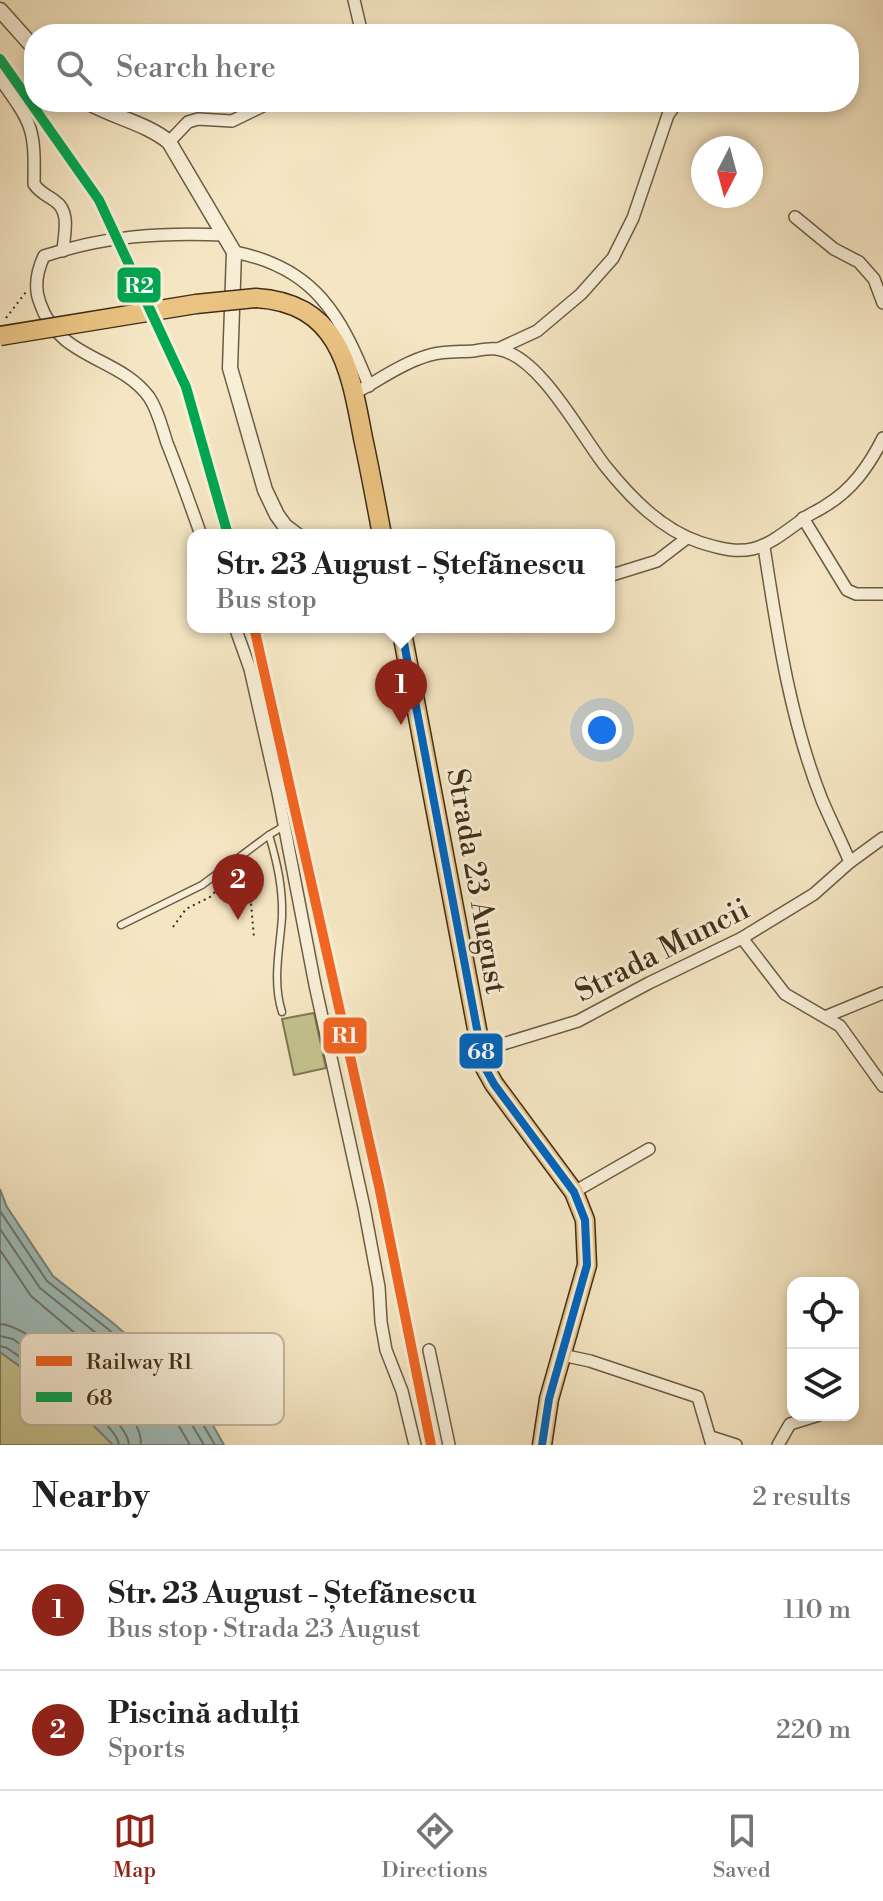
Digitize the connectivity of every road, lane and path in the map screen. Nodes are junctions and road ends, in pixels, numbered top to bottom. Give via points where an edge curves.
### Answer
1 (354, 0) edge
2 (0, 10) edge
3 (360, 24) edge
4 (24, 37) edge
5 (0, 79) edge
6 (103, 112) edge
7 (250, 112) edge
8 (670, 112) edge
9 (169, 142) junction
10 (795, 217) dead end
11 (225, 235) junction
12 (63, 251) junction
13 (234, 252) junction
14 (37, 281) junction
15 (883, 303) edge
16 (0, 326) edge
17 (0, 336) edge
18 (498, 349) junction
19 (362, 390) junction
20 (883, 438) edge
21 (803, 518) junction
22 (199, 529) edge
23 (289, 529) edge
24 (381, 529) edge
25 (687, 538) junction
26 (764, 547) junction
27 (615, 574) edge
28 (883, 594) edge
29 (237, 633) edge
30 (402, 633) edge
31 (284, 826) junction
32 (269, 835) junction
33 (883, 838) edge
34 (850, 862) junction
35 (230, 871) junction
36 (121, 925) dead end
37 (173, 927) dead end
38 (254, 938) dead end
39 (742, 938) junction
40 (883, 993) edge
41 (282, 1012) dead end
42 (827, 1016) junction
43 (480, 1051) junction
44 (883, 1086) edge
45 (649, 1149) dead end
46 (574, 1192) junction
47 (429, 1350) dead end
48 (562, 1355) junction
49 (800, 1421) edge
50 (712, 1441) edge
51 (415, 1445) edge
52 (449, 1445) edge
53 (542, 1445) edge
54 (736, 1445) edge
55 (778, 1445) edge

1 - 3 street
2 - 4 street
5 - 12 street via 33,133 34,184 65,213
6 - 9 street
7 - 9 street via 232,121 188,122
8 - 18 street via 633,218 613,258 537,331
9 - 11 street
10 - 15 street via 859,262 874,279
11 - 12 street via 127,236
11 - 13 street
12 - 14 street via 44,256
13 - 19 street via 279,264 319,295 349,337
13 - 23 street via 230,368 265,490
14 - 16 path
14 - 22 street via 43,313 56,333 150,398
17 - 19 main road, bridge via 169,308 256,298 287,302 317,319 335,339
18 - 19 street via 434,354
18 - 25 street via 528,366 637,501
19 - 24 main road
20 - 21 street via 866,470 845,491
21 - 26 street
21 - 28 street via 847,590
25 - 26 street via 720,548
25 - 27 street via 657,561
26 - 34 street via 781,656 803,737 821,798
29 - 31 street via 250,669
30 - 43 main road, Strada 23 August
31 - 32 lane
31 - 51 street via 364,1207 386,1350
32 - 35 lane
32 - 41 lane via 281,887 277,982
33 - 34 street, Strada Muncii
34 - 39 street, Strada Muncii via 801,903
35 - 36 lane
35 - 37 path via 210,897 186,909
35 - 38 path via 250,891
39 - 42 street via 785,994
39 - 43 street, Strada Muncii via 578,1021
40 - 42 street
42 - 44 street
43 - 46 main road, Strada 23 August via 494,1084
45 - 46 street
46 - 48 main road, Strada 23 August via 585,1220 587,1265
47 - 52 street
48 - 50 street via 698,1397
48 - 53 main road, Strada 23 August
49 - 55 street via 790,1424
50 - 54 street

